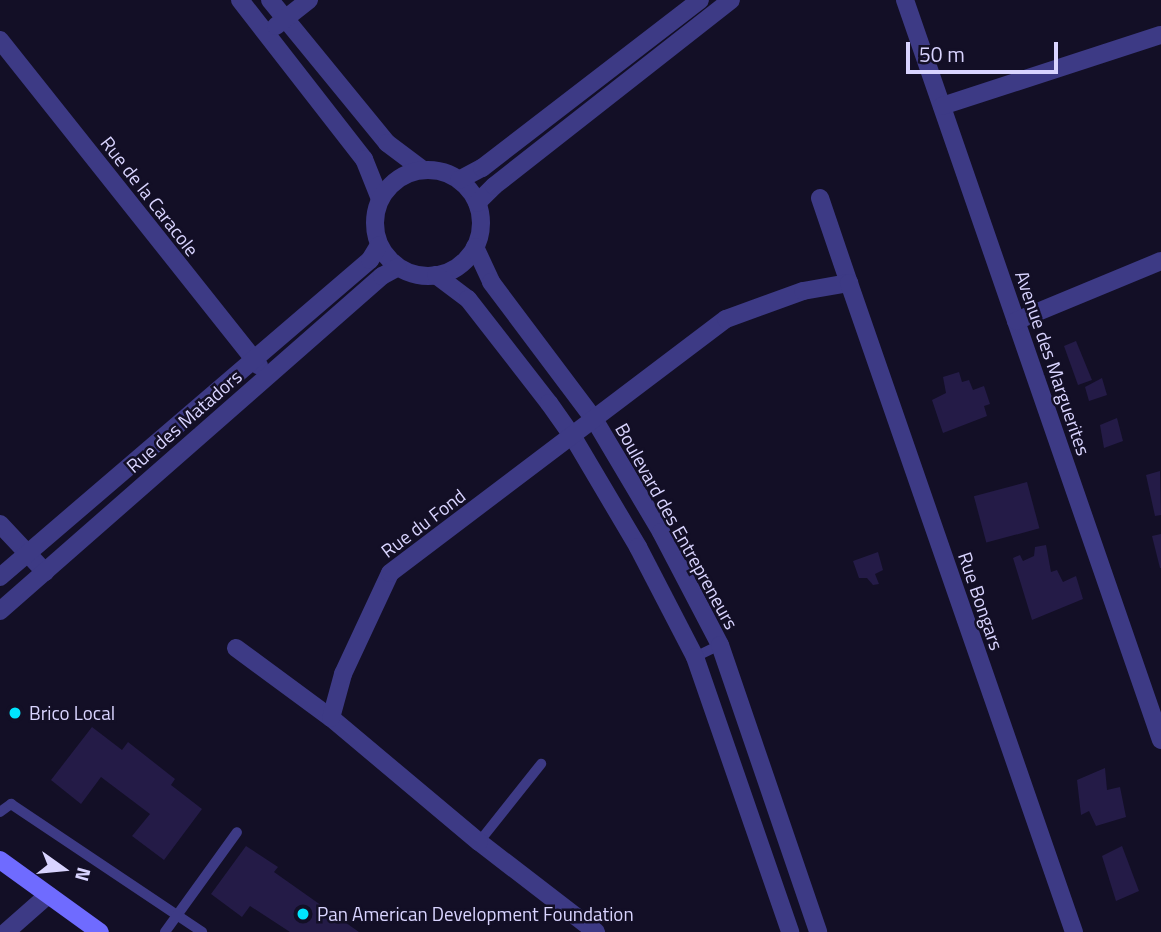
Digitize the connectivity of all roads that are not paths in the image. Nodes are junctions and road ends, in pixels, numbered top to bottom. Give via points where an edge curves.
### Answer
1 (240, 0) edge
2 (270, 0) edge
3 (309, 0) edge
4 (700, 0) edge
5 (731, 0) edge
6 (905, 0) edge
7 (285, 19) junction
8 (266, 34) junction
9 (1161, 35) edge
10 (0, 40) edge
11 (942, 106) junction
12 (423, 170) junction
13 (459, 180) junction
14 (820, 198) dead end
15 (380, 199) junction
16 (477, 203) junction
17 (379, 245) junction
18 (475, 247) junction
19 (1161, 261) edge
20 (398, 267) junction
21 (436, 275) junction
22 (849, 283) junction
23 (1016, 321) junction
24 (253, 360) junction
25 (268, 376) junction
26 (594, 419) junction
27 (573, 437) junction
28 (0, 524) edge
29 (28, 553) junction
30 (45, 572) junction
31 (0, 577) edge
32 (0, 611) edge
33 (719, 645) junction
34 (236, 648) dead end
35 (695, 657) junction
36 (331, 718) junction
37 (1161, 740) edge
38 (541, 764) dead end
39 (0, 812) edge
40 (237, 832) dead end
41 (479, 842) junction
42 (0, 860) edge
43 (48, 895) junction
44 (177, 915) junction
45 (6, 932) edge
46 (100, 932) edge
47 (164, 932) edge
48 (202, 932) edge
49 (596, 932) edge
50 (790, 932) edge
51 (818, 932) edge
52 (1074, 932) edge

1 - 8 street
2 - 7 street
3 - 7 street
4 - 13 street via 482,168
5 - 16 street
6 - 11 street, Avenue des Marguerites
7 - 8 street
7 - 12 street via 387,144
8 - 15 street via 364,159
9 - 11 street
10 - 24 street, Rue de la Caracole
11 - 23 street, Avenue des Marguerites
12 - 13 street
12 - 15 street via 398,179
13 - 16 street
14 - 22 street, Rue Bongars
15 - 17 street via 375,226
16 - 18 street via 481,225
17 - 20 street
17 - 24 street, Rue des Matadors via 370,260
18 - 21 street via 459,266
18 - 26 street, Boulevard des Entrepreneurs via 491,282
19 - 23 street
20 - 21 street
20 - 25 street, Rue des Matadors via 382,275
21 - 27 street via 468,299
22 - 26 street via 803,291 726,319
22 - 52 street, Rue Bongars
23 - 37 street, Avenue des Marguerites
24 - 25 street, Rue de la Caracole
24 - 29 street, Rue des Matadors
25 - 30 street, Rue des Matadors
26 - 27 street
26 - 33 street, Boulevard des Entrepreneurs via 661,532
27 - 35 street
27 - 36 street, Rue du Fond via 390,573 343,674
28 - 29 street
29 - 30 street
29 - 31 street, Rue des Matadors
30 - 32 street, Rue des Matadors
33 - 35 lane
33 - 51 street, Boulevard des Entrepreneurs
34 - 36 street
35 - 50 street
36 - 41 street
38 - 41 lane
39 - 44 lane via 11,804
40 - 44 lane
41 - 49 street
42 - 43 main road
43 - 45 street
43 - 46 main road
44 - 47 lane
44 - 48 lane

